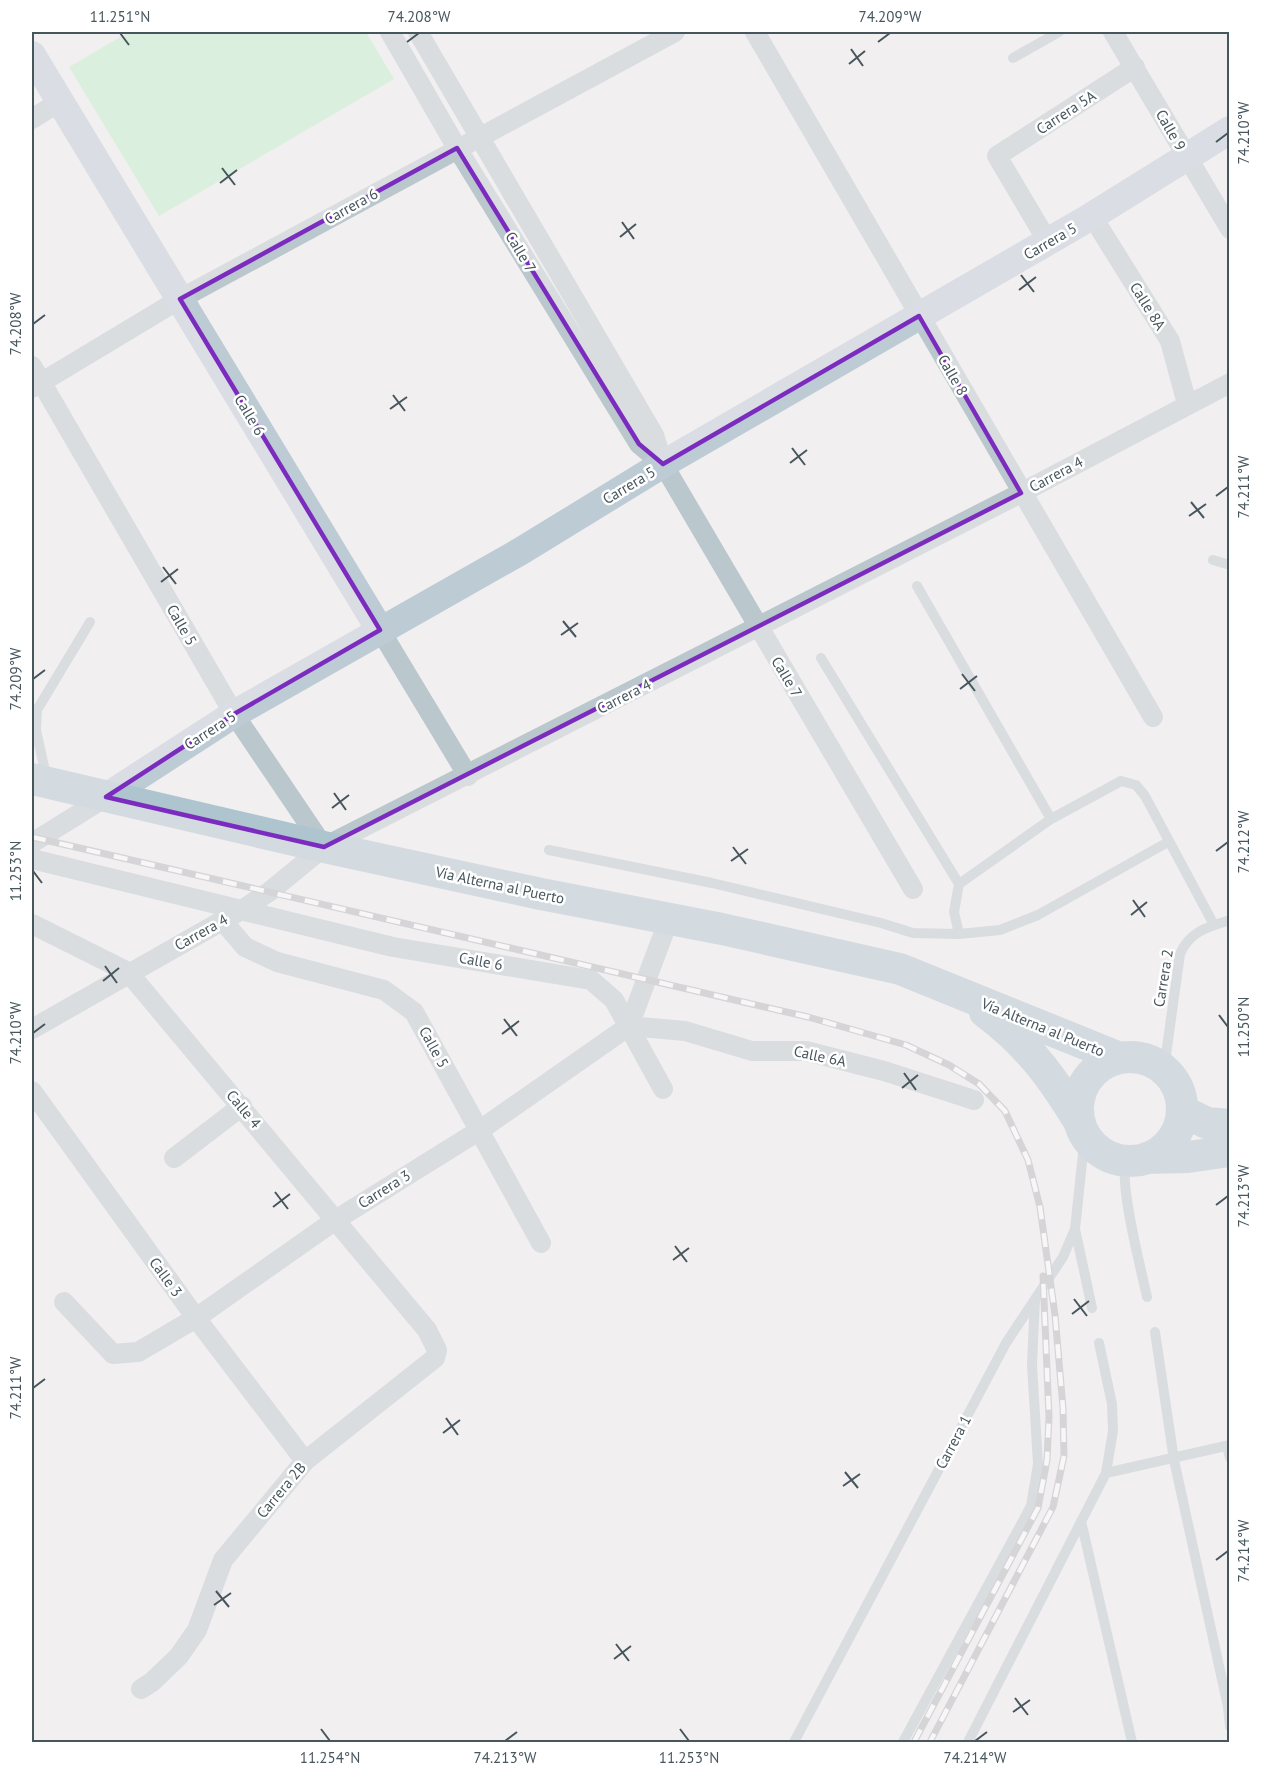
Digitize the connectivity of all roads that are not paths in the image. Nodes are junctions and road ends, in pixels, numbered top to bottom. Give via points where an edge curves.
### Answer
1 (390, 32) edge
2 (418, 32) edge
3 (675, 32) edge
4 (755, 32) edge
5 (1059, 32) edge
6 (1113, 32) edge
7 (32, 55) edge
8 (1013, 58) dead end
9 (1135, 67) junction
10 (59, 102) junction
11 (32, 119) edge
12 (1230, 130) edge
13 (479, 136) junction
14 (457, 148) junction
15 (1186, 156) junction
16 (1092, 216) junction
17 (1230, 229) edge
18 (1048, 242) junction
19 (180, 299) junction
20 (919, 316) junction
21 (35, 379) edge
22 (1230, 383) edge
23 (1187, 404) junction
24 (663, 464) junction
25 (1022, 493) junction
26 (1213, 560) dead end
27 (1230, 565) edge
28 (917, 586) dead end
29 (90, 622) dead end
30 (758, 627) junction
31 (380, 630) junction
32 (821, 658) dead end
33 (234, 714) junction
34 (1154, 717) dead end
35 (468, 776) junction
36 (40, 781) edge
37 (106, 797) junction
38 (1051, 819) junction
39 (1167, 842) junction
40 (32, 843) edge
41 (324, 847) junction
42 (549, 850) dead end
43 (32, 859) edge
44 (959, 884) junction
45 (913, 889) dead end
46 (243, 909) junction
47 (669, 919) junction
48 (222, 920) junction
49 (1230, 920) edge
50 (32, 924) edge
51 (1214, 925) junction
52 (959, 934) junction
53 (128, 972) junction
54 (966, 996) junction
55 (629, 1026) junction
56 (32, 1029) edge
57 (1120, 1058) junction
58 (1164, 1069) junction
59 (663, 1089) dead end
60 (32, 1091) edge
61 (974, 1100) dead end
62 (242, 1106) junction
63 (1182, 1112) junction
64 (1230, 1125) edge
65 (1082, 1129) junction
66 (480, 1130) junction
67 (1230, 1151) edge
68 (174, 1158) dead end
69 (1137, 1160) junction
70 (337, 1219) junction
71 (1074, 1228) junction
72 (541, 1243) dead end
73 (1035, 1298) junction
74 (1147, 1298) dead end
75 (64, 1302) dead end
76 (1092, 1308) dead end
77 (196, 1318) junction
78 (427, 1330) joint
79 (1155, 1332) dead end
80 (1099, 1343) dead end
81 (1228, 1445) edge
82 (1230, 1458) edge
83 (1174, 1460) junction
84 (305, 1461) junction
85 (1106, 1473) junction
86 (1081, 1521) junction
87 (147, 1686) dead end
88 (1230, 1727) edge
89 (794, 1743) edge
90 (903, 1743) edge
91 (968, 1743) edge
92 (1132, 1743) edge

1 - 14 street, Calle 7
2 - 13 street, Calle 7
3 - 13 street, Carrera 6
4 - 20 street, Calle 8
5 - 8 lane
6 - 9 street, Calle 9
7 - 10 street, Calle 6
9 - 15 street, Calle 9
9 - 18 street, Carrera 5A via 997,156
10 - 11 street
10 - 19 street, Calle 6
12 - 15 street, Carrera 5
13 - 14 street, Carrera 6
13 - 24 street, Calle 7 via 654,435
14 - 19 street, Carrera 6
14 - 24 street, Calle 7 via 639,444
15 - 16 street, Carrera 5
15 - 17 street, Calle 9
16 - 18 street, Carrera 5
16 - 23 street, Calle 8A via 1170,341
18 - 20 street, Carrera 5
19 - 21 street, Carrera 6
19 - 31 street, Calle 6
20 - 24 street, Carrera 5
20 - 25 street, Calle 8
21 - 33 street, Calle 5
22 - 23 street, Carrera 4
23 - 25 street, Carrera 4
24 - 30 street, Calle 7
24 - 31 street, Carrera 5 via 521,551
25 - 30 street, Carrera 4
25 - 34 street, Calle 8
26 - 27 lane
28 - 38 lane
29 - 36 lane via 37,710
30 - 35 street, Carrera 4
30 - 45 street, Calle 7
31 - 33 street, Carrera 5
31 - 35 street, Calle 6
32 - 44 lane
33 - 37 street, Carrera 5
33 - 41 street, Calle 5
35 - 41 street, Carrera 4
36 - 37 main road, Vía Alterna al Puerto
37 - 40 street, Carrera 5
37 - 41 main road, Vía Alterna al Puerto
38 - 39 lane via 1121,781 1136,785 1145,796
38 - 44 lane
39 - 51 lane
39 - 52 lane via 1038,915 1000,930
41 - 46 street, Carrera 4
41 - 47 main road, Vía Alterna al Puerto
42 - 52 lane via 712,883 913,933
43 - 46 street, Calle 6
44 - 52 lane via 954,912
46 - 48 street, Carrera 4
46 - 55 street, Calle 6 via 393,947 591,980 614,1000
47 - 54 main road, Vía Alterna al Puerto via 900,969
47 - 55 street
48 - 53 street, Carrera 4
48 - 66 street, Calle 5 via 244,947 277,962 384,990 414,1012
49 - 51 lane, Carrera 2
50 - 53 street, Calle 4
51 - 58 lane, Carrera 2 via 1196,932 1184,943 1180,954
53 - 56 street, Carrera 4
53 - 62 street, Calle 4
54 - 57 main road, Vía Alterna al Puerto
54 - 65 main road, Vía Alterna al Puerto via 1011,1031 1050,1074
55 - 59 street, Calle 6
55 - 61 street, Calle 6A via 685,1031 752,1051 806,1051
55 - 66 street, Carrera 3
57 - 58 main road via 1136,1057
57 - 65 main road, Carrera 1 via 1104,1063 1091,1074 1080,1097
58 - 63 main road via 1181,1096
60 - 77 street, Calle 3
62 - 68 street
62 - 70 street, Calle 4
63 - 64 main road via 1207,1123
63 - 69 main road via 1172,1140 1161,1151
65 - 69 main road via 1103,1153
65 - 71 lane, Carrera 1
66 - 70 street, Carrera 3
66 - 72 street, Calle 5
67 - 69 main road
69 - 74 lane via 1123,1168
70 - 77 street, Carrera 3
70 - 78 street, Calle 4
71 - 73 lane, Carrera 1 via 1063,1257
71 - 76 lane
73 - 89 lane, Carrera 1 via 1006,1342
73 - 90 lane via 1032,1365 1038,1464 1031,1506
75 - 77 street, Carrera 3 via 113,1354 138,1352
77 - 84 street, Calle 3
78 - 84 street, Carrera 2B via 437,1350 435,1358
79 - 83 lane
80 - 85 lane via 1112,1404 1113,1431
81 - 82 lane
81 - 83 lane
83 - 85 lane
83 - 88 lane
84 - 87 street, Carrera 2B via 223,1560 196,1630 179,1656
85 - 86 lane
86 - 91 lane
86 - 92 lane

